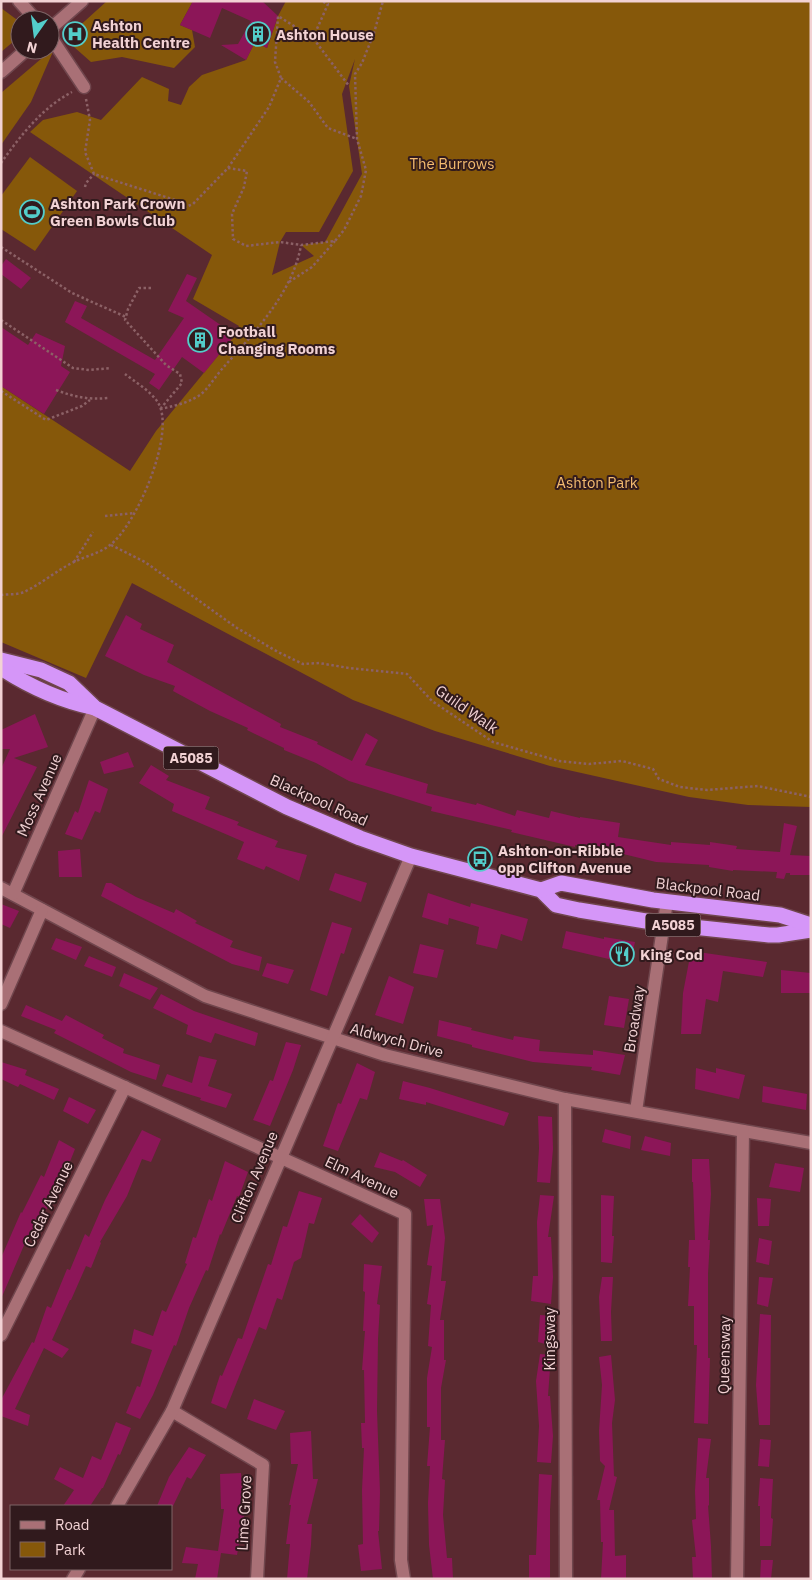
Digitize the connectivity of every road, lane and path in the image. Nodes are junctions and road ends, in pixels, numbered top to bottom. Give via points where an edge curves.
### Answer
1 (82, 1) edge
2 (321, 1) edge
3 (383, 1) edge
4 (60, 20) edge
5 (313, 38) junction
6 (60, 51) edge
7 (15, 60) edge
8 (1, 72) edge
9 (281, 78) junction
10 (349, 86) dead end
11 (84, 87) junction
12 (358, 139) junction
13 (1, 162) edge
14 (228, 168) junction
15 (94, 174) junction
16 (85, 187) dead end
17 (334, 241) junction
18 (301, 245) junction
19 (1, 247) edge
20 (288, 283) junction
21 (151, 288) dead end
22 (126, 317) junction
23 (1, 320) edge
24 (111, 368) dead end
25 (125, 374) dead end
26 (56, 390) dead end
27 (1, 391) edge
28 (108, 398) dead end
29 (90, 400) junction
30 (160, 409) junction
31 (134, 513) junction
32 (105, 516) dead end
33 (93, 532) dead end
34 (111, 545) junction
35 (74, 562) junction
36 (1, 595) edge
37 (1, 660) edge
38 (1, 668) edge
39 (95, 708) junction
40 (811, 797) edge
41 (411, 856) junction
42 (1, 888) edge
43 (541, 890) junction
44 (13, 894) junction
45 (666, 902) junction
46 (42, 910) junction
47 (664, 924) junction
48 (811, 925) edge
49 (811, 930) edge
50 (1, 1004) edge
51 (1, 1030) edge
52 (331, 1038) junction
53 (124, 1087) junction
54 (565, 1099) junction
55 (636, 1111) junction
56 (743, 1131) junction
57 (811, 1144) edge
58 (281, 1158) junction
59 (1, 1335) edge
60 (172, 1411) junction
61 (118, 1505) edge
62 (256, 1579) edge
63 (404, 1579) edge
64 (566, 1579) edge
65 (737, 1579) edge

1 - 4 street
2 - 5 path via 328,4
3 - 12 path via 374,33 355,74
5 - 9 path via 278,16 275,62
5 - 10 path
6 - 11 street
7 - 8 street
9 - 12 path via 308,102 328,128
9 - 14 path via 269,107
11 - 13 path via 63,97 44,114 20,136
11 - 15 path via 90,120 85,152
12 - 17 path via 366,170 361,196 344,230
14 - 15 path via 193,204 183,208 176,200
14 - 18 path via 246,171 244,187 232,214 233,239 246,246 280,242
15 - 16 path
17 - 18 path
17 - 20 path via 312,267
18 - 20 path
19 - 22 path via 72,293
20 - 30 path via 269,313 200,394 178,405
21 - 22 path via 139,288
22 - 30 path via 125,320 166,365 180,374 182,383
23 - 24 path via 73,368
25 - 30 path via 158,401
26 - 29 path
27 - 29 path via 46,420
28 - 29 path
30 - 31 path via 163,416 161,443 153,472
31 - 32 path
31 - 34 path via 126,529
33 - 35 path
34 - 35 path
34 - 40 path, Guild Walk via 145,562 237,628 304,664 407,674 432,701 493,742 559,761 588,764 622,761 653,769 659,779 680,786 707,790 758,786
35 - 36 path via 22,593
37 - 39 highway, Blackpool Road / A5085 via 41,670 69,683
38 - 39 highway, Blackpool Road / A5085 via 56,697
39 - 41 highway, Blackpool Road / A5085 via 287,807
39 - 44 street, Moss Avenue
41 - 43 highway, Blackpool Road / A5085
41 - 52 street, Clifton Avenue
42 - 44 street, Aldwych Drive
43 - 45 highway, Blackpool Road / A5085 via 561,883
43 - 47 highway, Blackpool Road / A5085 via 556,905
44 - 46 street, Aldwych Drive
45 - 47 street, Broadway
45 - 48 highway, Blackpool Road / A5085 via 780,916
46 - 50 street
46 - 52 street, Aldwych Drive via 205,996
47 - 49 highway, Blackpool Road / A5085 via 778,936
47 - 55 street, Broadway
51 - 53 street, Elm Avenue
52 - 54 street, Aldwych Drive via 385,1056
52 - 58 street, Clifton Avenue
53 - 58 street, Elm Avenue
53 - 59 street, Cedar Avenue
54 - 55 street, Aldwych Drive
54 - 64 street, Kingsway
55 - 56 street, Aldwych Drive
56 - 57 street, Aldwych Drive
56 - 65 street, Queensway
58 - 60 street, Clifton Avenue
58 - 63 street, Elm Avenue via 405,1214 401,1550
60 - 61 street, Clifton Avenue
60 - 62 street, Lime Grove via 263,1464

